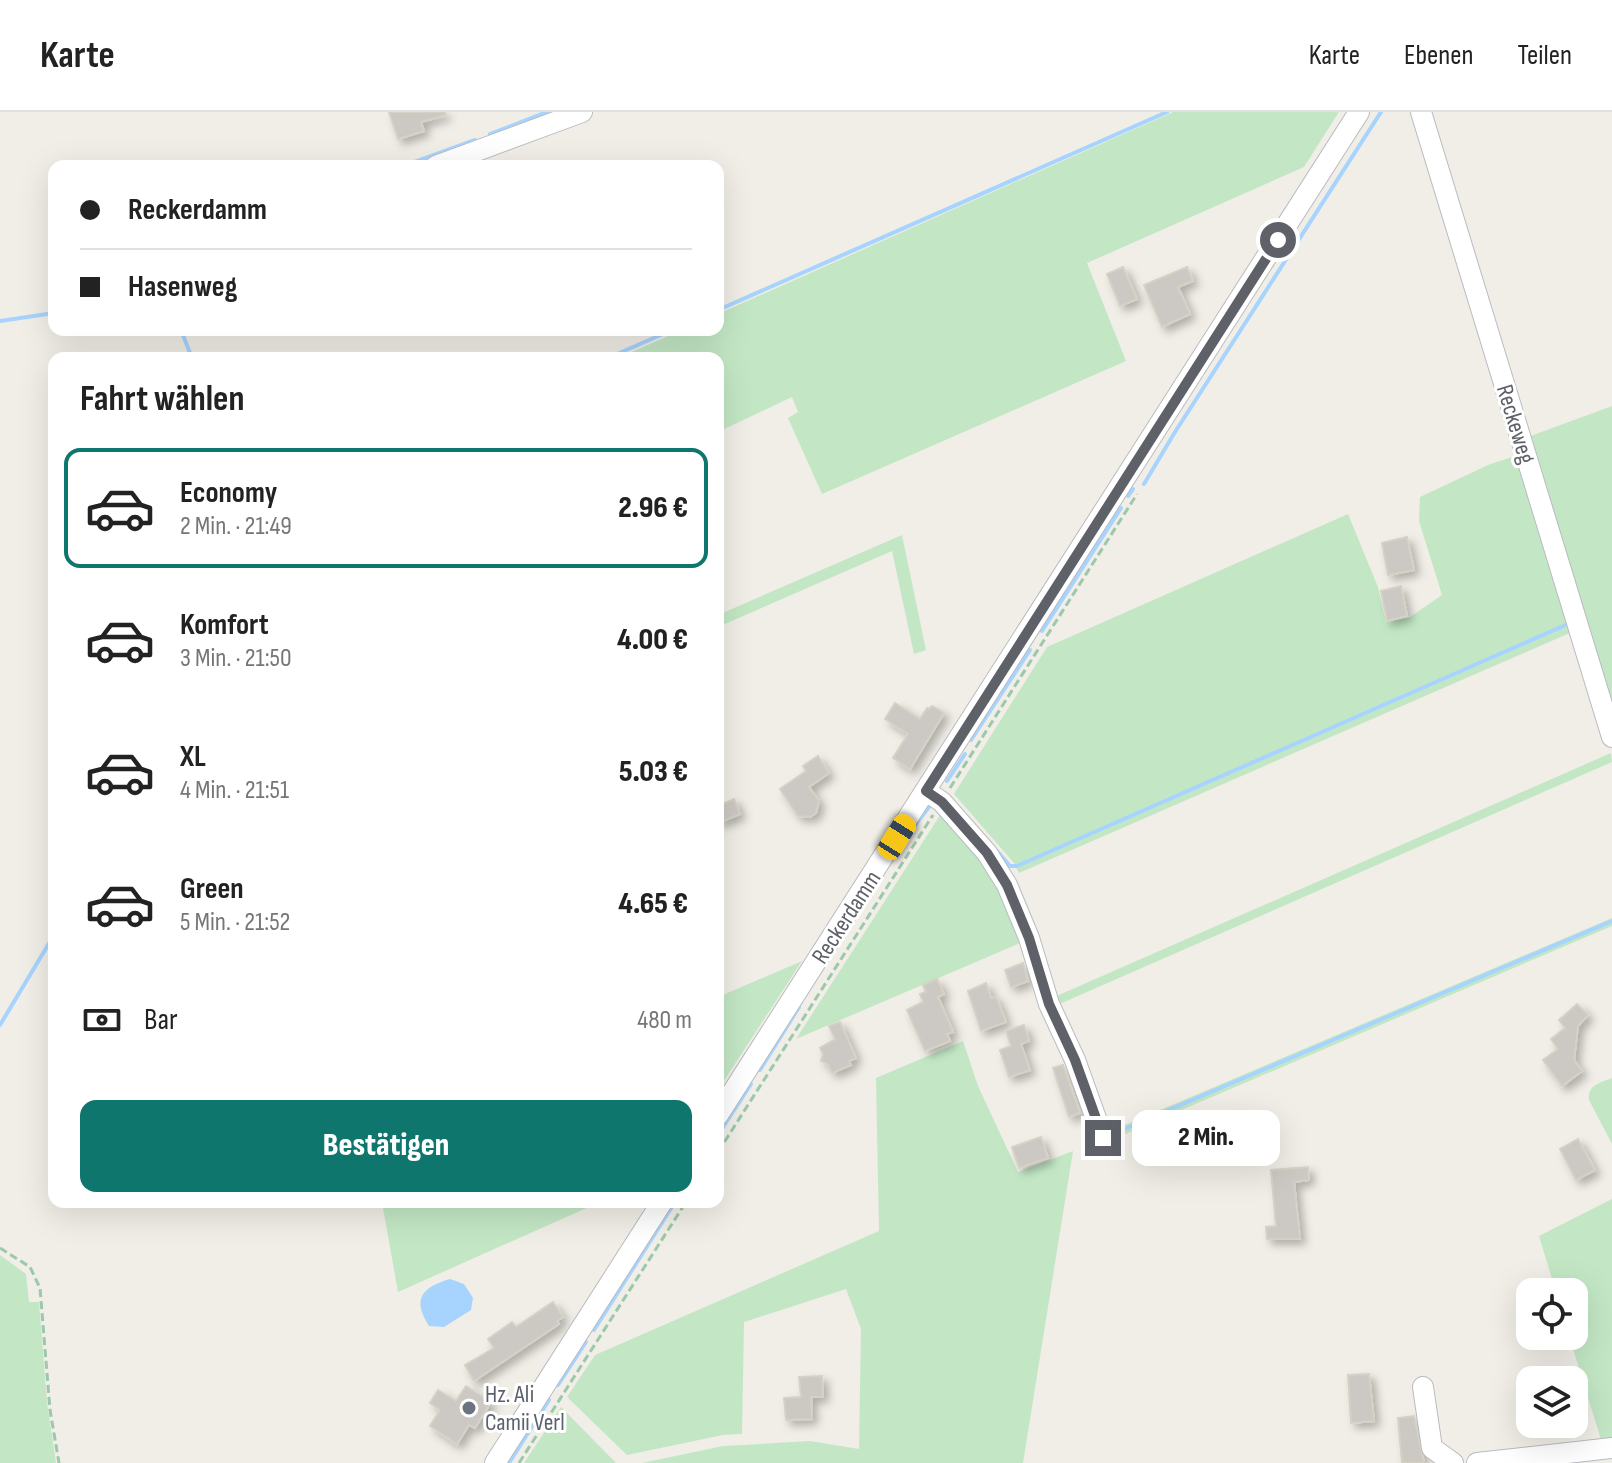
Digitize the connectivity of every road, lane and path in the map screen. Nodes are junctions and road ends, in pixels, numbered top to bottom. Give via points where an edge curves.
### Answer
1 (582, 112) edge
2 (1359, 112) edge
3 (1421, 112) edge
4 (452, 160) edge
5 (1612, 737) edge
6 (926, 791) junction
7 (724, 1106) edge
8 (1103, 1138) dead end
9 (658, 1208) edge
10 (682, 1208) edge
11 (0, 1248) edge
12 (1423, 1387) dead end
13 (1612, 1448) edge
14 (59, 1463) edge
15 (495, 1463) edge
16 (519, 1463) edge
17 (1453, 1463) edge
18 (1477, 1463) edge

1 - 4 street
2 - 6 street, Reckerdamm via 1122,502
3 - 5 street, Reckeweg
6 - 7 street, Reckerdamm
6 - 8 street via 987,853 1007,885
9 - 15 street
10 - 16 path
11 - 14 path via 30,1267 40,1288
12 - 17 street via 1432,1448
13 - 18 street

